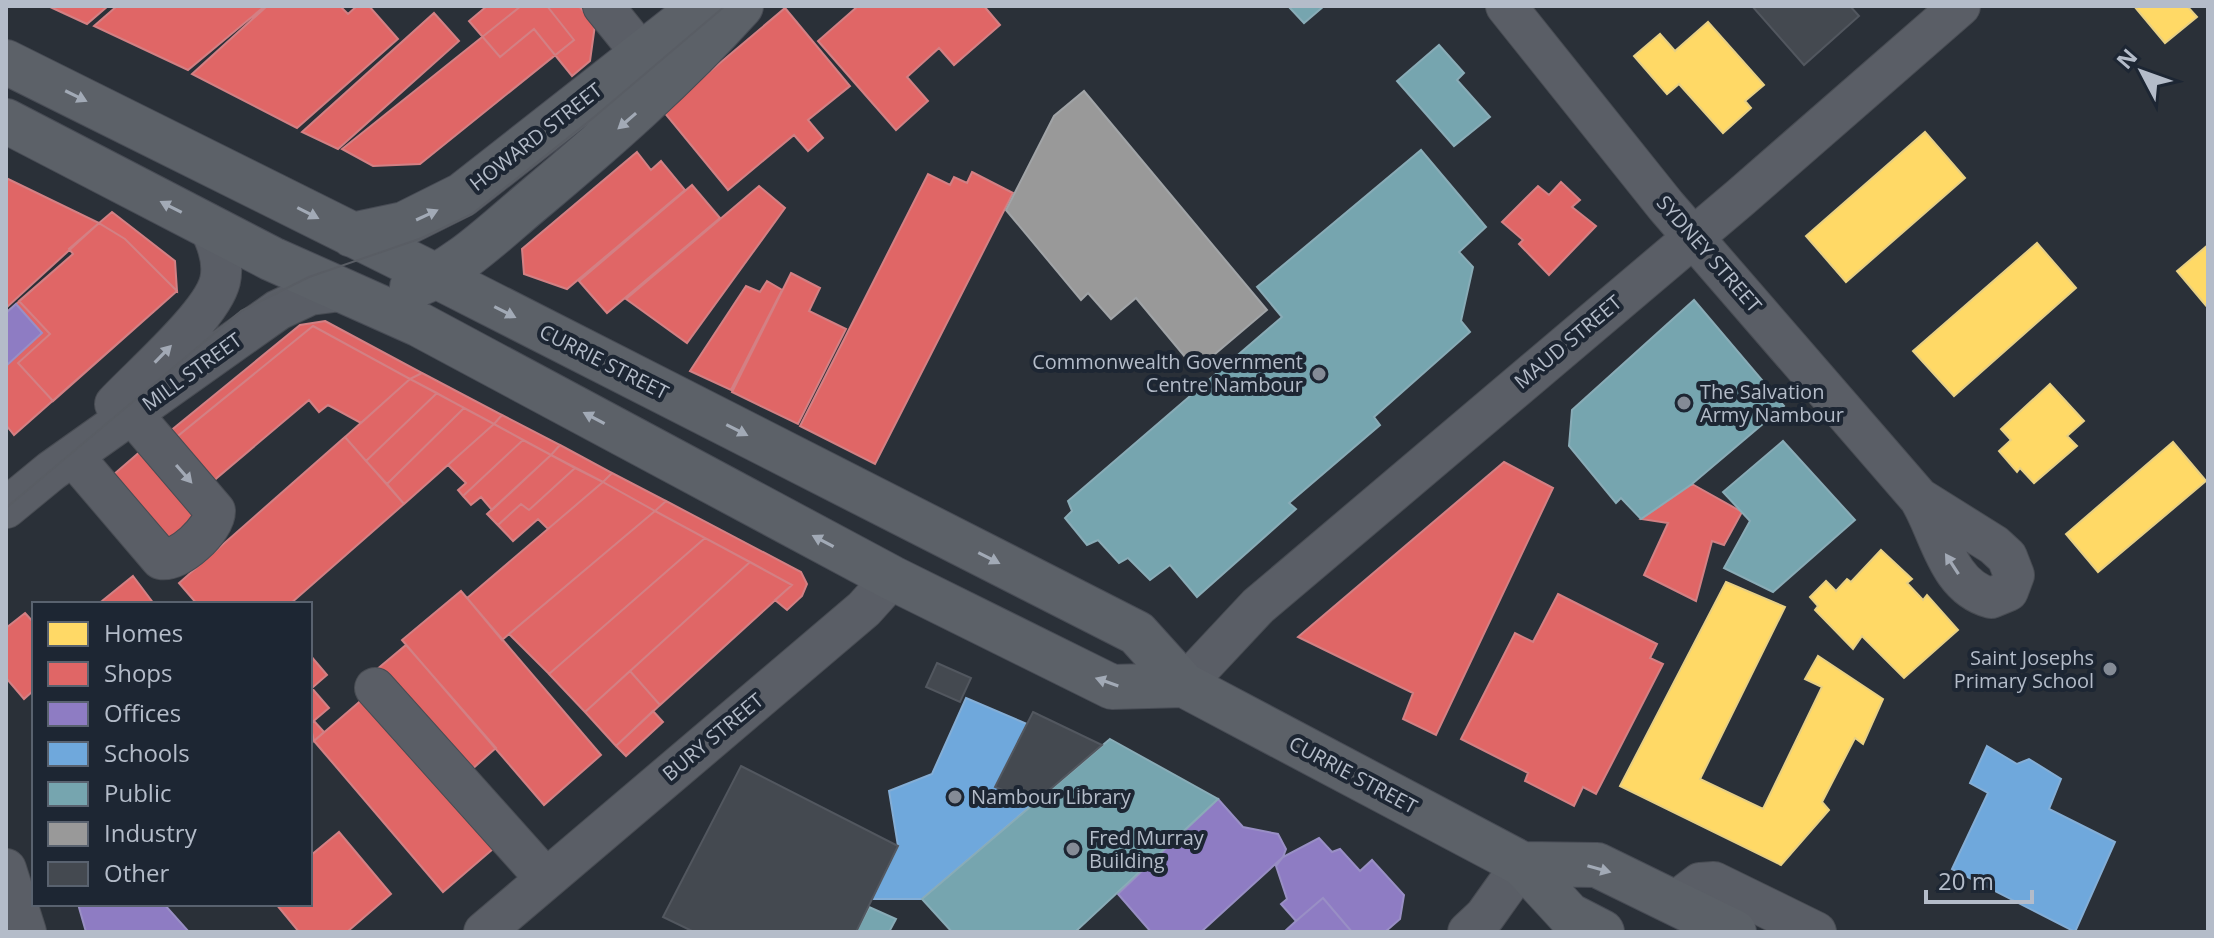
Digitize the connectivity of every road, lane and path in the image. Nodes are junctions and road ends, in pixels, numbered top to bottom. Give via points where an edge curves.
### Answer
1 (603, 6) edge
2 (703, 6) edge
3 (741, 6) edge
4 (1506, 6) edge
5 (1960, 6) edge
6 (6, 62) edge
7 (654, 69) junction
8 (6, 121) edge
9 (214, 166) junction
10 (209, 227) junction
11 (352, 235) junction
12 (1695, 236) junction
13 (272, 259) junction
14 (436, 276) junction
15 (344, 292) junction
16 (261, 322) junction
17 (133, 415) junction
18 (62, 464) junction
19 (1919, 498) dead end
20 (6, 508) edge
21 (920, 523) junction
22 (892, 578) junction
23 (1184, 685) junction
24 (375, 688) dead end
25 (1522, 864) junction
26 (6, 869) edge
27 (546, 879) junction
28 (1675, 902) junction
29 (26, 932) edge
30 (484, 932) edge
31 (1468, 932) edge
32 (1602, 932) edge
33 (1734, 932) edge
34 (1816, 932) edge

1 - 7 street
2 - 7 main road, HOWARD STREET
3 - 7 main road, HOWARD STREET
4 - 12 street, SYDNEY STREET
5 - 12 street, MAUD STREET
6 -> 9 main road, CURRIE STREET
11 -> 7 main road, HOWARD STREET via 417,220
7 -> 14 main road, HOWARD STREET via 483,242
10 -> 8 main road, CURRIE STREET
9 -> 11 main road, CURRIE STREET
9 - 13 main road via 251,213
10 - 13 main road, CURRIE STREET
18 -> 10 street, MILL STREET via 212,299 221,269
11 - 14 main road, CURRIE STREET
12 - 19 street, SYDNEY STREET
12 - 23 street, MAUD STREET via 1258,606
13 - 15 main road, CURRIE STREET
13 - 16 street via 275,296
14 - 15 main road, HOWARD STREET via 389,294
14 -> 21 main road, CURRIE STREET
15 - 16 street, MILL STREET via 299,299
22 -> 15 main road, CURRIE STREET via 420,325
16 - 17 street, MILL STREET
17 - 18 street, MILL STREET
17 -> 18 street via 215,511 212,525 174,558 161,559
18 - 20 street, MILL STREET
21 - 22 main road, BURY STREET
21 -> 23 main road, CURRIE STREET via 1137,633
23 -> 22 main road, CURRIE STREET via 1112,687
22 - 27 street, BURY STREET via 864,609
23 - 25 main road, CURRIE STREET
24 - 27 street
25 -> 28 main road, CURRIE STREET via 1597,865
25 - 31 street
25 - 32 main road, CURRIE STREET via 1569,915
26 - 29 street
27 - 30 street, BURY STREET
28 - 33 main road, CURRIE STREET
28 - 34 street via 1700,883 1714,882

